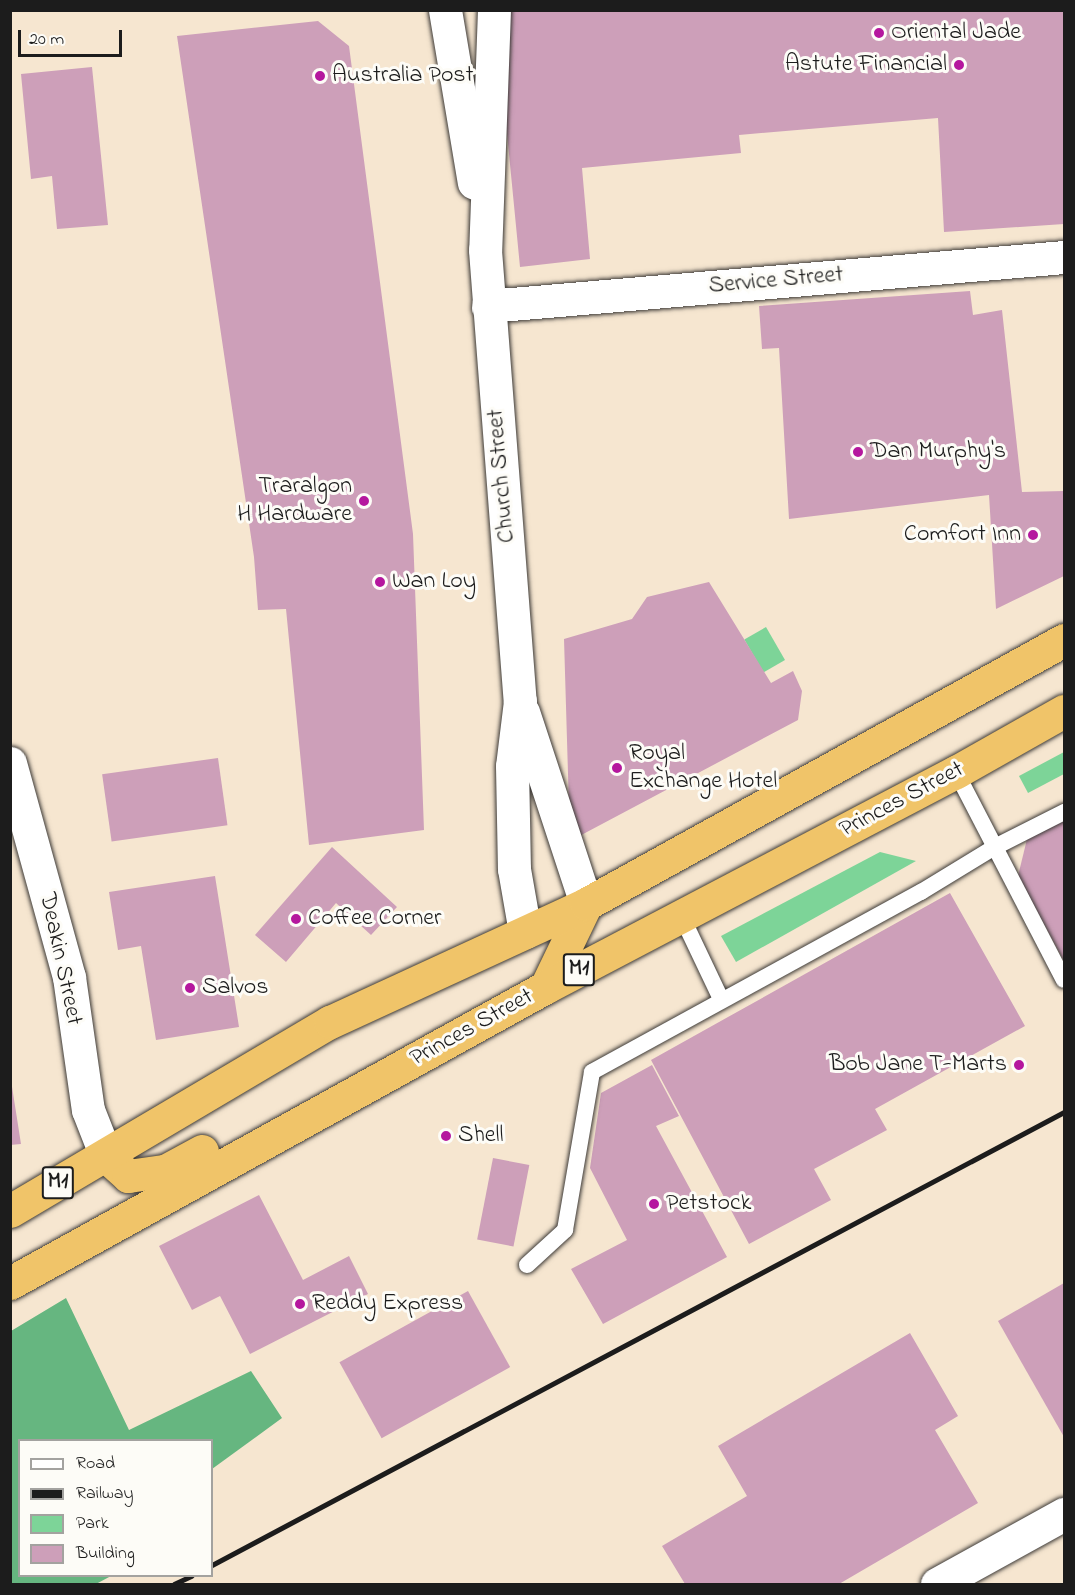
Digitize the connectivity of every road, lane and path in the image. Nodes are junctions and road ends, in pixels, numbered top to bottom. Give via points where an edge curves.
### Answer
1 (445, 10) edge
2 (494, 10) edge
3 (485, 250) junction
4 (1065, 256) edge
5 (488, 306) junction
6 (1065, 640) edge
7 (520, 701) junction
8 (1065, 711) edge
9 (10, 763) edge
10 (956, 772) junction
11 (1065, 812) edge
12 (993, 848) junction
13 (586, 904) junction
14 (682, 917) junction
15 (525, 932) junction
16 (1065, 980) edge
17 (546, 987) junction
18 (721, 999) junction
19 (437, 1048) junction
20 (106, 1156) junction
21 (10, 1211) edge
22 (527, 1265) dead end
23 (10, 1283) edge
24 (1065, 1514) edge
25 (937, 1584) edge

1 - 3 street, Church Street
2 - 3 street, Church Street
3 - 5 street, Church Street
4 - 5 street, Service Street
5 - 7 street, Church Street
6 - 13 highway, M1
7 - 13 street, Church Street via 560,834
7 - 15 street, Church Street via 512,766 514,868
8 - 10 highway, Princes Street / M1
9 - 20 street, Deakin Street via 69,977 88,1110
10 - 12 lane
10 - 14 highway, Princes Street / M1
11 - 12 lane
12 - 16 lane
12 - 18 lane via 921,892
13 - 15 highway, M1
13 - 17 highway
14 - 17 highway, Princes Street / M1
14 - 18 lane
15 - 17 highway via 530,956
15 - 20 highway, M1 via 330,1022
17 - 19 highway, Princes Street / M1
18 - 22 lane via 592,1072 565,1230
19 - 20 highway via 352,1070 165,1171 128,1176
19 - 23 highway, Princes Street / M1
20 - 21 highway, M1
24 - 25 street

